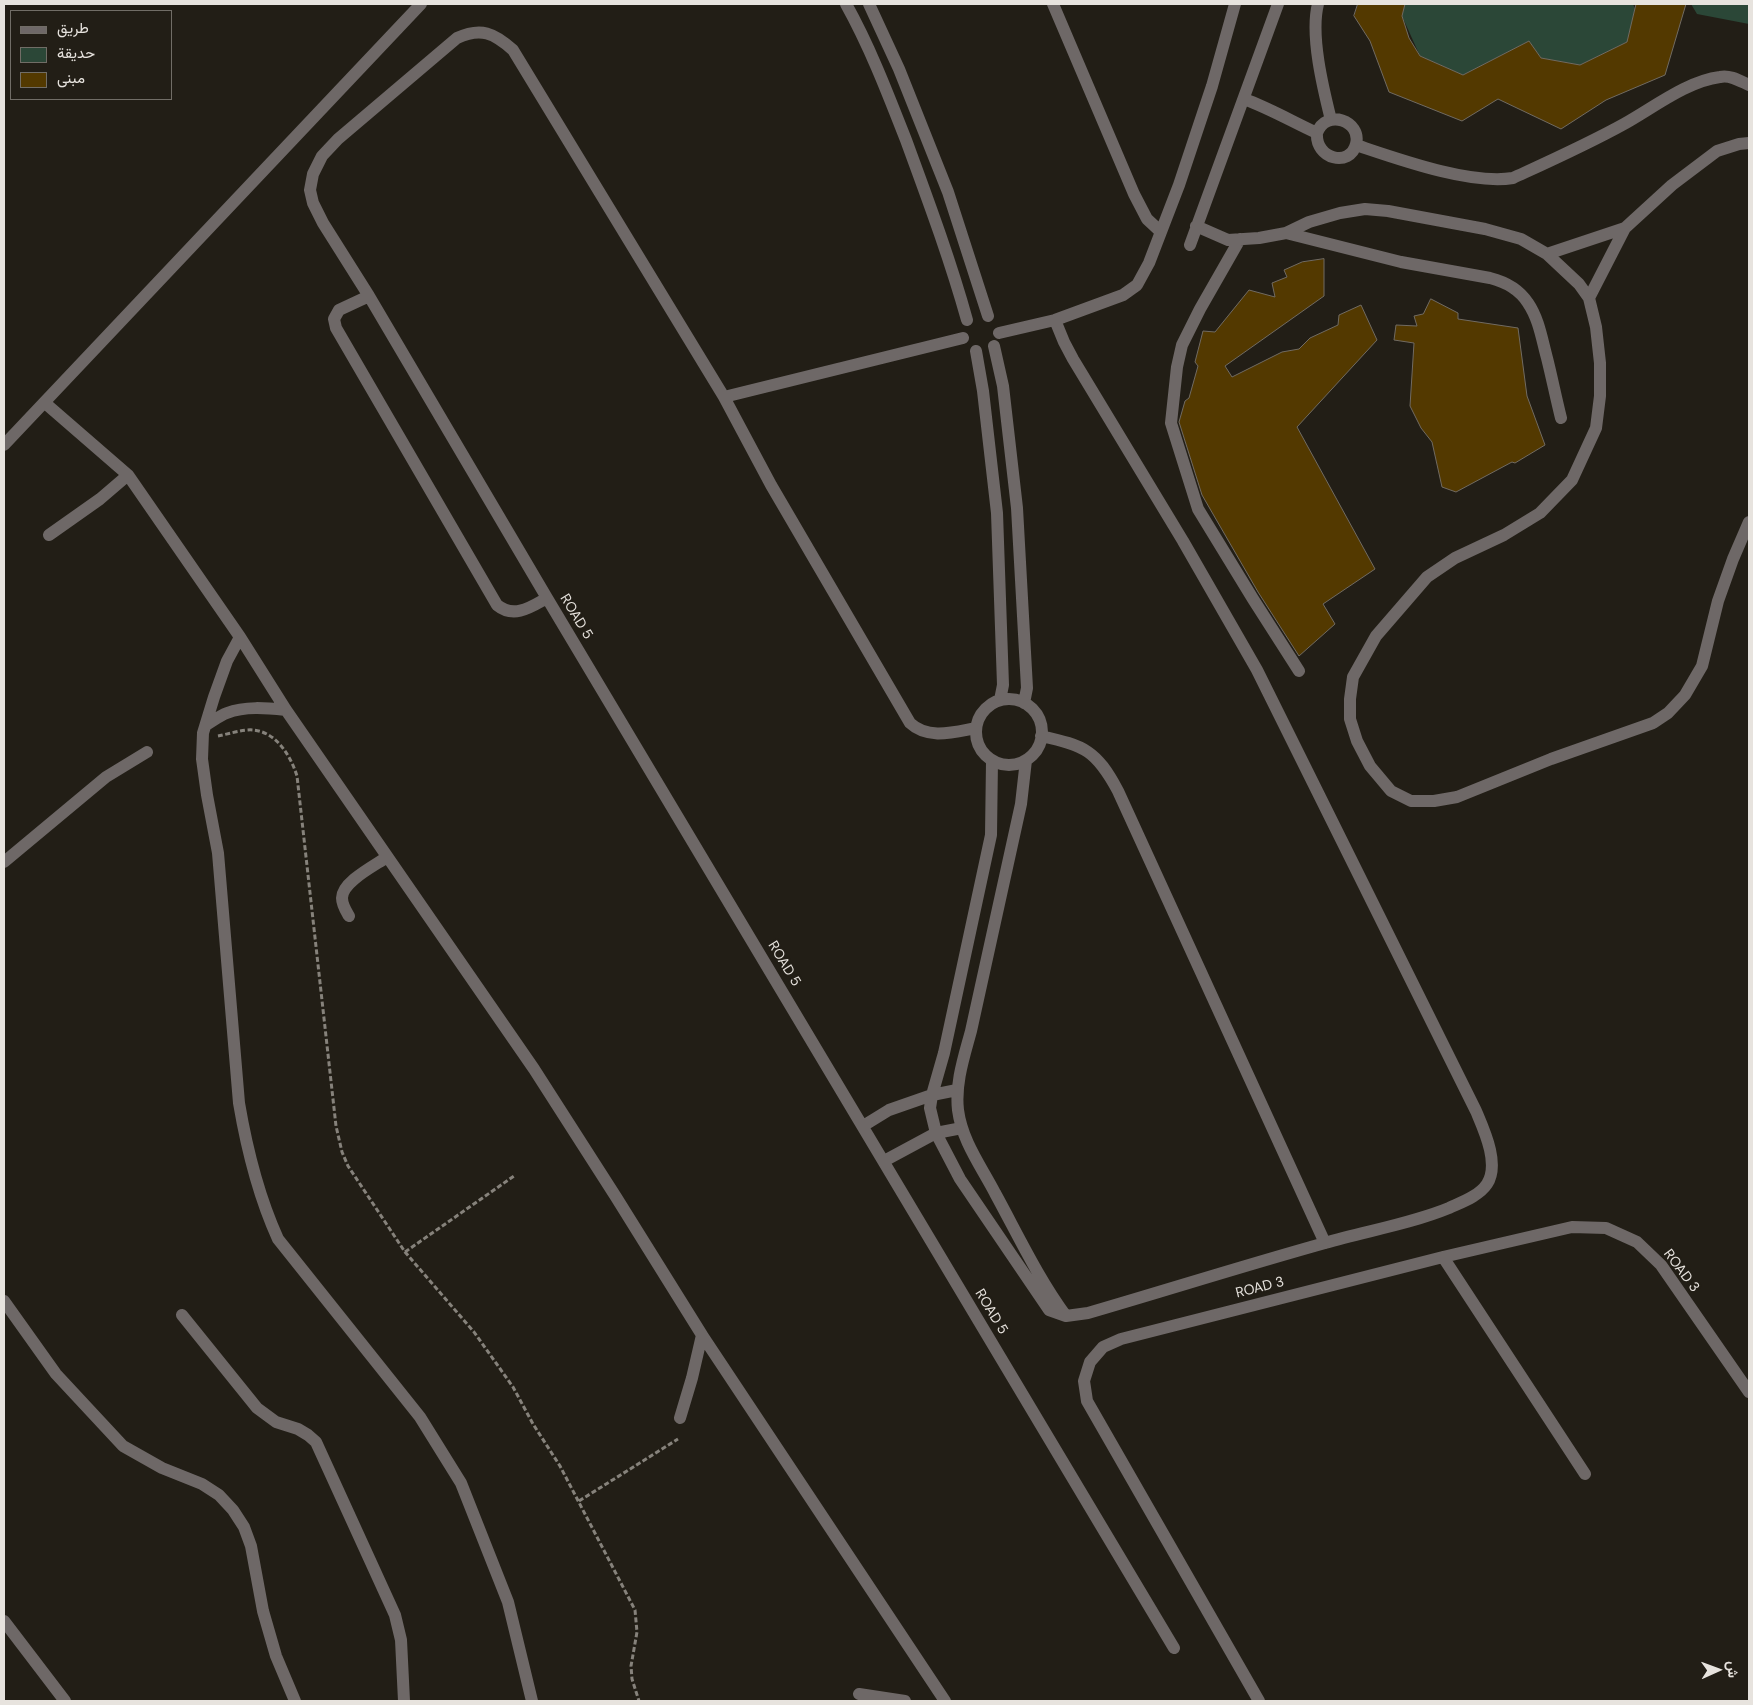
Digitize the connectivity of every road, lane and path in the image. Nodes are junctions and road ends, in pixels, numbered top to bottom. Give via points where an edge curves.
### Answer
1 (421, 4) edge
2 (846, 4) edge
3 (869, 4) edge
4 (1053, 4) edge
5 (1235, 4) edge
6 (1278, 4) edge
7 (1318, 4) edge
8 (899, 68) junction
9 (882, 77) junction
10 (1749, 85) edge
11 (1244, 99) junction
12 (1331, 120) junction
13 (1317, 133) junction
14 (1749, 143) edge
15 (1356, 145) junction
16 (1196, 226) junction
17 (1625, 228) junction
18 (1161, 232) junction
19 (1286, 233) junction
20 (1240, 239) junction
21 (1190, 245) dead end
22 (1547, 254) junction
23 (369, 296) junction
24 (1589, 298) junction
25 (988, 316) junction
26 (967, 320) junction
27 (1055, 320) junction
28 (999, 333) junction
29 (963, 338) junction
30 (994, 346) junction
31 (976, 351) junction
32 (724, 397) junction
33 (45, 402) junction
34 (1561, 418) dead end
35 (4, 445) edge
36 (128, 475) junction
37 (1749, 522) edge
38 (49, 535) dead end
39 (547, 598) junction
40 (240, 637) junction
41 (1299, 671) dead end
42 (1000, 700) junction
43 (1024, 703) junction
44 (286, 710) junction
45 (206, 725) junction
46 (976, 728) junction
47 (1041, 736) junction
48 (203, 739) junction
49 (146, 752) dead end
50 (1026, 760) junction
51 (992, 761) junction
52 (387, 857) junction
53 (4, 862) edge
54 (350, 916) dead end
55 (957, 1090) junction
56 (932, 1095) junction
57 (863, 1126) junction
58 (962, 1128) junction
59 (936, 1133) junction
60 (884, 1161) junction
61 (514, 1176) dead end
62 (1325, 1243) junction
63 (405, 1252) junction
64 (1443, 1257) junction
65 (4, 1301) edge
66 (182, 1315) dead end
67 (1066, 1316) junction
68 (702, 1336) junction
69 (1749, 1392) edge
70 (680, 1418) dead end
71 (678, 1439) dead end
72 (1585, 1474) dead end
73 (578, 1501) junction
74 (4, 1622) edge
75 (1174, 1648) dead end
76 (859, 1694) dead end
77 (65, 1701) edge
78 (295, 1701) edge
79 (404, 1701) edge
80 (532, 1701) edge
81 (639, 1701) edge
82 (905, 1701) edge
83 (945, 1701) edge
84 (1258, 1701) edge

1 - 33 street
2 - 9 street
3 - 8 street
4 - 18 street via 1134,194 1146,218
5 - 18 street via 1209,95
6 - 11 street
7 - 12 street via 1319,62
8 - 9 street
8 - 25 street via 948,192
9 - 26 street via 931,206
10 - 15 street via 1729,76 1700,82 1608,133 1513,178 1497,180 1460,175
11 - 13 street
11 - 16 street
12 - 13 street via 1323,123
12 - 15 street via 1349,124 1356,135
13 - 15 street via 1318,146 1332,157 1345,157
14 - 17 street via 1717,151 1672,185
16 - 20 street via 1228,240
16 - 21 street
17 - 22 street
17 - 24 street
18 - 27 street via 1137,285
19 - 20 street
19 - 22 street via 1309,222 1365,209 1505,234
19 - 34 street via 1401,262 1490,278 1513,287 1528,303 1541,333
20 - 41 street via 1184,340 1177,367 1171,423 1198,509
22 - 24 street
23 - 32 street, ROAD 5 via 313,203 310,190 313,174 322,156 338,138 457,38 470,32 481,32 502,40 513,50
23 - 39 street, ROAD 5
23 - 39 street via 339,310 334,319 336,328 497,605 506,611 519,611
24 - 37 street via 1596,327 1600,396 1596,428 1572,480 1540,514 1455,558 1427,577 1376,636 1353,677 1350,699 1350,719 1370,766 1391,791 1411,801 1434,801 1457,797 1653,723 1685,696 1702,666 1718,601
25 - 26 street via 973,316
25 - 28 street via 998,326
26 - 29 street via 962,329
27 - 28 street
27 - 62 street via 1073,359 1257,670 1489,1141 1492,1166 1488,1183 1473,1197 1426,1215
28 - 30 street
29 - 31 street via 970,349
29 - 32 street
30 - 31 street
30 - 43 street via 1003,386 1017,508 1027,688
31 - 42 street via 997,514 1003,685
32 - 46 street, ROAD 5 via 770,485 910,723 916,729 936,734
33 - 35 street
33 - 36 street
36 - 38 street
36 - 40 street
39 - 57 street, ROAD 5
40 - 44 street
40 - 45 street via 227,661
42 - 43 street via 1013,699
42 - 46 street via 989,705 980,715
43 - 47 street via 1038,716
44 - 45 street via 239,710
44 - 52 street
45 - 48 street
46 - 51 street via 982,752
47 - 50 street via 1034,754
47 - 62 street via 1086,750 1098,759 1115,784
48 - 63 path via 253,730 277,742 293,763 338,1138 348,1166
48 - 80 street via 206,795 218,852 239,1103 244,1137 260,1195 278,1238 420,1417 461,1483 508,1602
49 - 53 street via 106,777
50 - 51 street via 1009,765
50 - 55 street via 1021,804
51 - 56 street via 991,835
52 - 54 street via 345,888 342,903
52 - 68 street via 534,1069
55 - 56 street
55 - 58 street
56 - 57 street via 889,1110
56 - 59 street via 930,1108
57 - 60 street, ROAD 5
58 - 59 street
58 - 67 street via 1010,1223
59 - 60 street
59 - 67 street via 960,1179 1043,1303 1049,1310
60 - 75 street, ROAD 5
61 - 63 path
62 - 67 street via 1088,1313
63 - 73 path via 474,1332 513,1387
64 - 69 street, ROAD 3 via 1572,1227 1606,1228 1637,1242 1661,1265
64 - 72 street
64 - 84 street, ROAD 3 via 1121,1339 1103,1347 1090,1362 1084,1381 1087,1401
65 - 78 street via 56,1374 123,1446 162,1468 202,1484 233,1510 251,1546 263,1612 276,1656
66 - 79 street via 257,1408 276,1422 308,1434 316,1442 395,1615 401,1640
68 - 70 street
68 - 83 street
71 - 73 path
73 - 81 path via 635,1610 637,1632 631,1666
74 - 77 street
76 - 82 street

